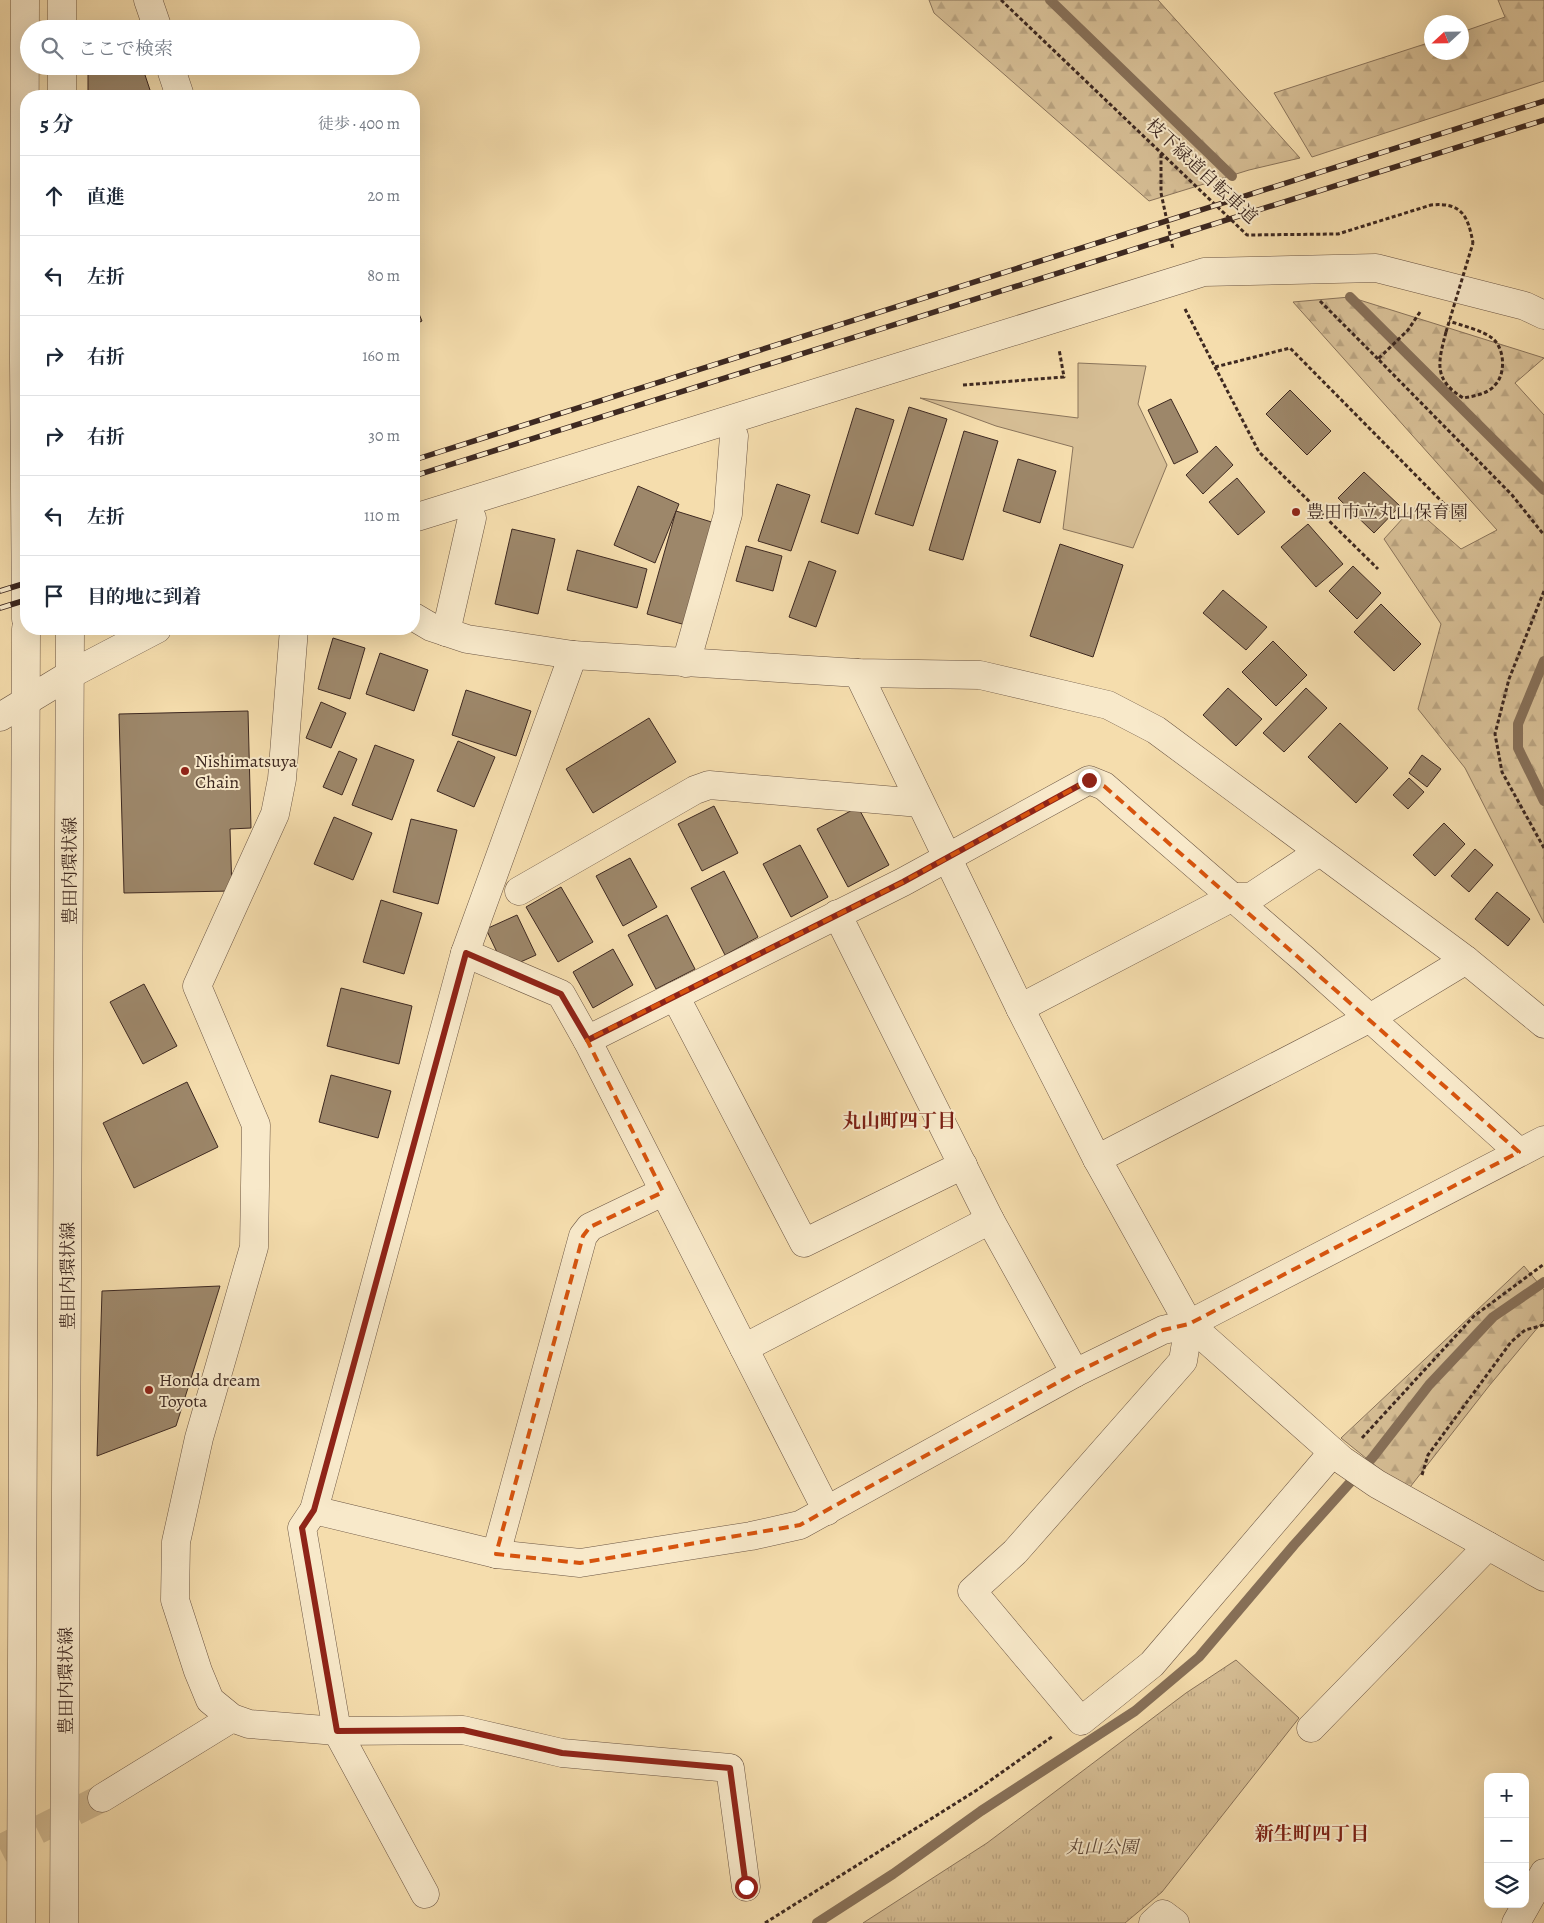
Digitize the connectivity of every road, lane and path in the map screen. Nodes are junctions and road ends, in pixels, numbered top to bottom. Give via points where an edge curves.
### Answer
1 (25, 0) edge
2 (62, 0) edge
3 (148, 0) edge
4 (1001, 0) edge
5 (25, 20) edge
6 (62, 20) edge
7 (155, 20) edge
8 (25, 75) edge
9 (62, 75) edge
10 (173, 75) edge
11 (25, 90) edge
12 (62, 90) edge
13 (178, 90) edge
14 (1161, 154) junction
15 (1180, 279) junction
16 (1318, 299) dead end
17 (1185, 308) dead end
18 (1428, 314) dead end
19 (1544, 314) edge
20 (1445, 320) dead end
21 (1058, 344) dead end
22 (1378, 359) junction
23 (1215, 367) junction
24 (963, 385) dead end
25 (734, 436) dead end
26 (420, 516) edge
27 (472, 518) dead end
28 (1461, 521) dead end
29 (1544, 535) edge
30 (1378, 569) dead end
31 (1544, 591) edge
32 (420, 621) edge
33 (446, 632) junction
34 (26, 635) edge
35 (70, 635) edge
36 (146, 635) edge
37 (294, 635) edge
38 (573, 655) junction
39 (686, 663) junction
40 (858, 673) junction
41 (71, 674) junction
42 (27, 701) junction
43 (0, 717) edge
44 (920, 803) junction
45 (1544, 848) edge
46 (1319, 852) junction
47 (945, 857) junction
48 (519, 891) dead end
49 (1233, 897) junction
50 (837, 914) junction
51 (466, 953) junction
52 (1466, 960) junction
53 (675, 996) junction
54 (1020, 1008) junction
55 (1370, 1018) junction
56 (1544, 1024) edge
57 (588, 1040) junction
58 (1544, 1140) edge
59 (1519, 1152) junction
60 (1097, 1159) junction
61 (963, 1165) junction
62 (663, 1192) junction
63 (990, 1220) junction
64 (1189, 1324) junction
65 (1544, 1325) edge
66 (744, 1348) junction
67 (1075, 1373) junction
68 (1339, 1457) junction
69 (1413, 1504) junction
70 (314, 1510) junction
71 (827, 1511) junction
72 (1488, 1546) junction
73 (496, 1554) junction
74 (1544, 1577) edge
75 (232, 1718) junction
76 (1310, 1728) dead end
77 (337, 1731) junction
78 (102, 1798) tunnel mouth
79 (1544, 1874) edge
80 (746, 1887) dead end
81 (425, 1894) dead end
82 (20, 1923) edge
83 (64, 1923) edge
84 (1153, 1923) edge
85 (1175, 1923) edge
86 (1516, 1923) edge

1 - 5 street
2 - 6 street
3 - 7 street
4 - 14 path, 枝下緑道自転車道
8 - 11 street
9 - 12 street
10 - 13 street
14 - 15 path via 1161,193
14 - 20 path, 枝下緑道自転車道, bridge via 1247,235 1338,234 1431,205 1456,207 1469,222 1473,243 1446,332 1439,361 1442,378 1450,390 1463,398 1480,395 1496,385 1503,365 1500,350 1492,338
15 - 19 street via 1204,272 1376,268 1525,306
15 - 26 street
16 - 22 path
17 - 23 path
18 - 22 path via 1420,312 1408,330
21 - 24 path via 1064,377
22 - 29 path via 1512,495
23 - 28 path via 1290,348
23 - 30 path via 1259,452
25 - 39 street via 728,514
27 - 33 street
31 - 45 path via 1509,679 1495,734 1502,772
32 - 33 street
33 - 38 street via 467,639
34 - 42 street
35 - 41 street, 豊田内環状線
36 - 41 street
37 - 75 street via 282,778 275,814 197,986 256,1125 254,1247 199,1438 176,1542 175,1600 210,1700
38 - 39 street
38 - 51 street
39 - 40 street
40 - 44 street
40 - 46 street via 980,675 1108,705 1156,730
41 - 42 street
41 - 83 street, 豊田内環状線
42 - 43 street
42 - 82 street
44 - 47 street
44 - 48 street via 708,785
46 - 49 street via 1251,897
46 - 52 street
47 - 49 street via 1089,780 1104,786
47 - 50 street
47 - 54 street
49 - 54 street
49 - 55 street
50 - 53 street
50 - 61 street
51 - 57 street via 561,994
51 - 70 street
52 - 55 street
52 - 56 street
53 - 57 street
53 - 61 street via 804,1243
54 - 60 street
55 - 59 street
55 - 60 street
57 - 62 street
58 - 59 street
59 - 64 street
60 - 64 street
61 - 63 street
62 - 66 street
62 - 73 street via 590,1227 584,1236
63 - 66 street
63 - 67 street
64 - 67 street via 1163,1330
64 - 68 street
64 - 68 street via 1183,1361 1015,1552 972,1591 1081,1721 1152,1664
65 - 69 path via 1525,1330 1511,1342 1428,1455
66 - 71 street
67 - 71 street
68 - 69 street
69 - 72 street
70 - 73 street
70 - 77 street via 302,1528
71 - 73 street via 800,1525 751,1536 580,1563
72 - 74 street
72 - 76 street
75 - 77 street via 248,1724
75 - 78 street
77 - 80 street via 463,1730 562,1753 730,1768
77 - 81 street
79 - 86 street
84 - 85 street via 1164,1914

